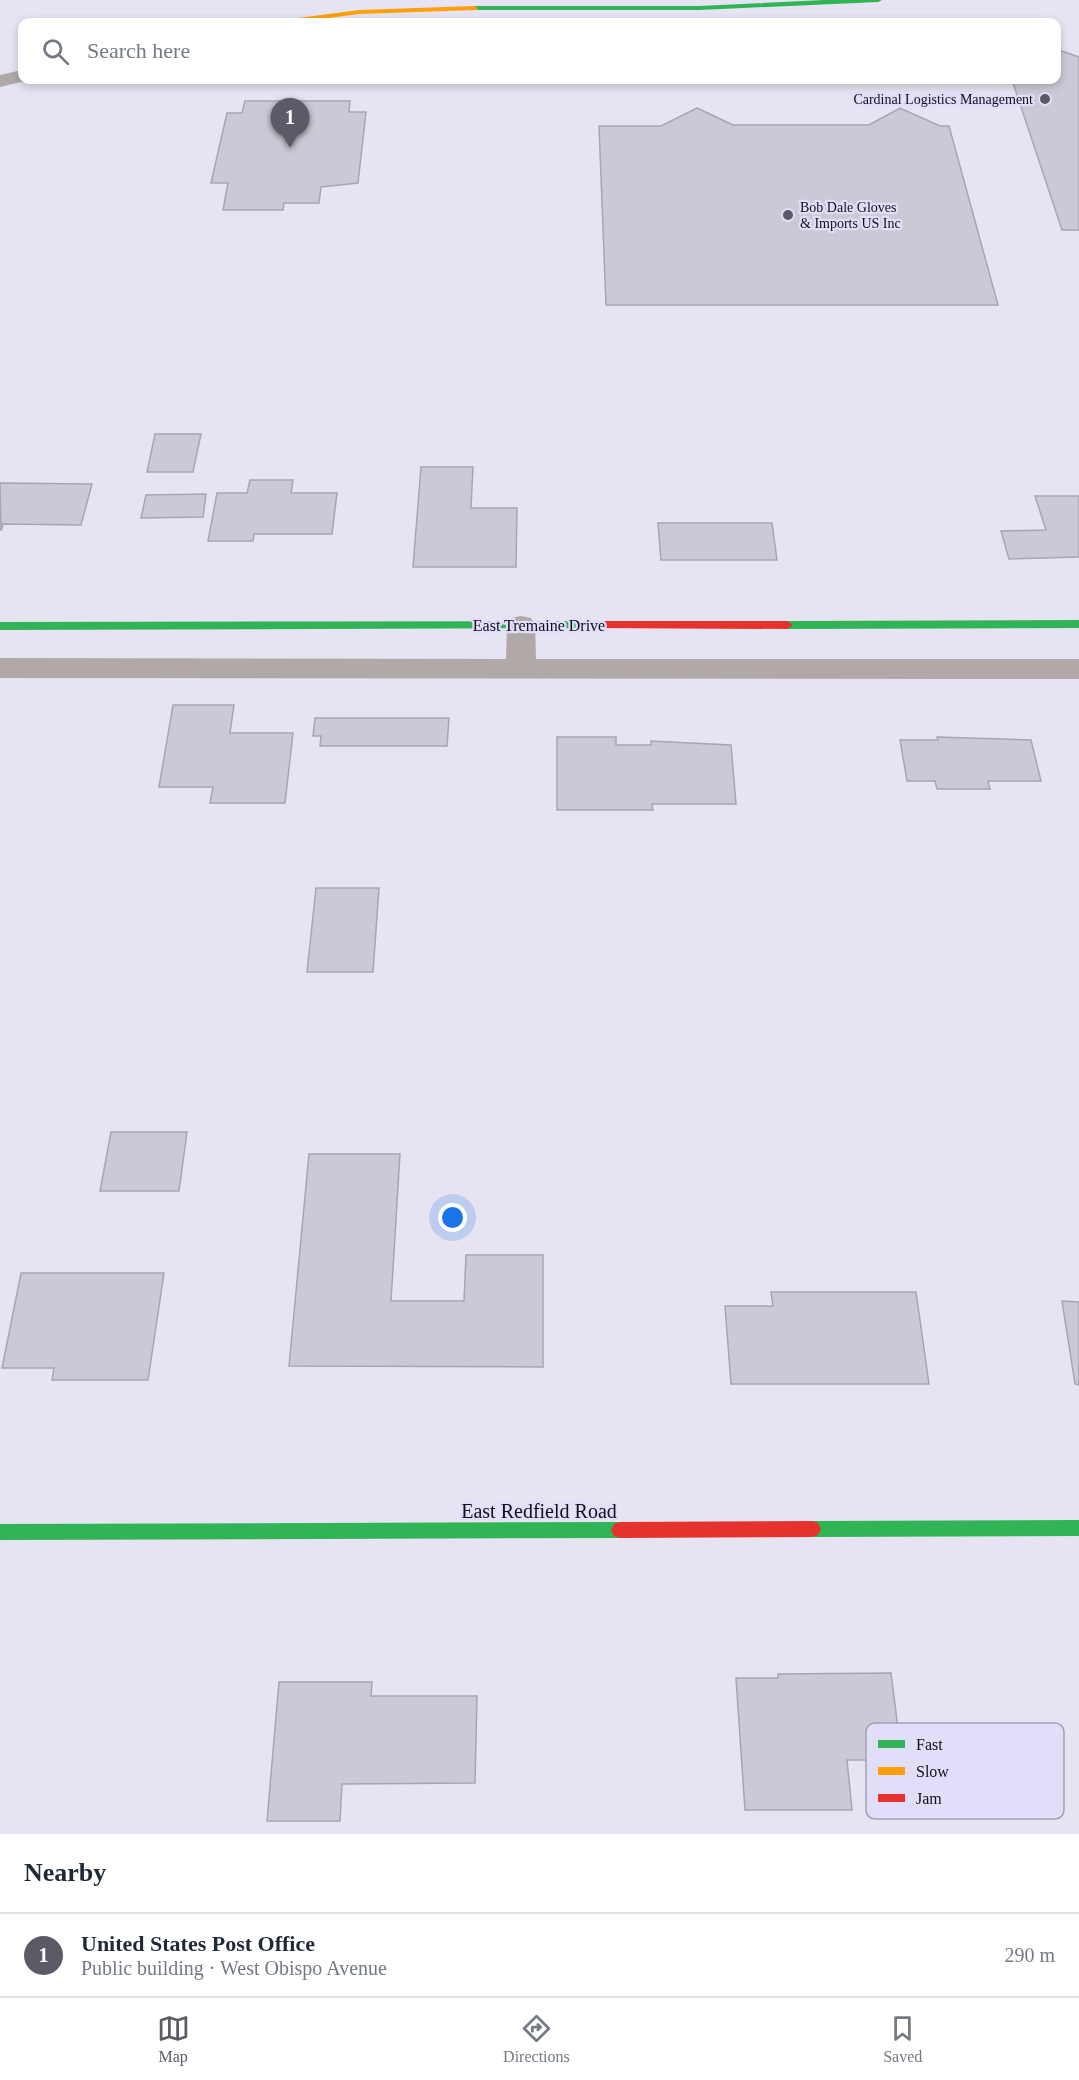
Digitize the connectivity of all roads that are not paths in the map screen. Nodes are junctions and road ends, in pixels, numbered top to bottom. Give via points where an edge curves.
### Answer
1 (878, 0) edge
2 (317, 18) edge
3 (18, 77) edge
4 (0, 81) edge
5 (1079, 624) edge
6 (521, 625) junction
7 (0, 626) edge
8 (0, 668) edge
9 (521, 668) junction
10 (1079, 669) edge
11 (1079, 1528) edge
12 (0, 1532) edge

1 - 2 street via 792,6 421,10
3 - 4 street
5 - 6 street, East Tremaine Drive
6 - 7 street, East Tremaine Drive
6 - 9 street
8 - 9 street
9 - 10 street
11 - 12 street, East Redfield Road

